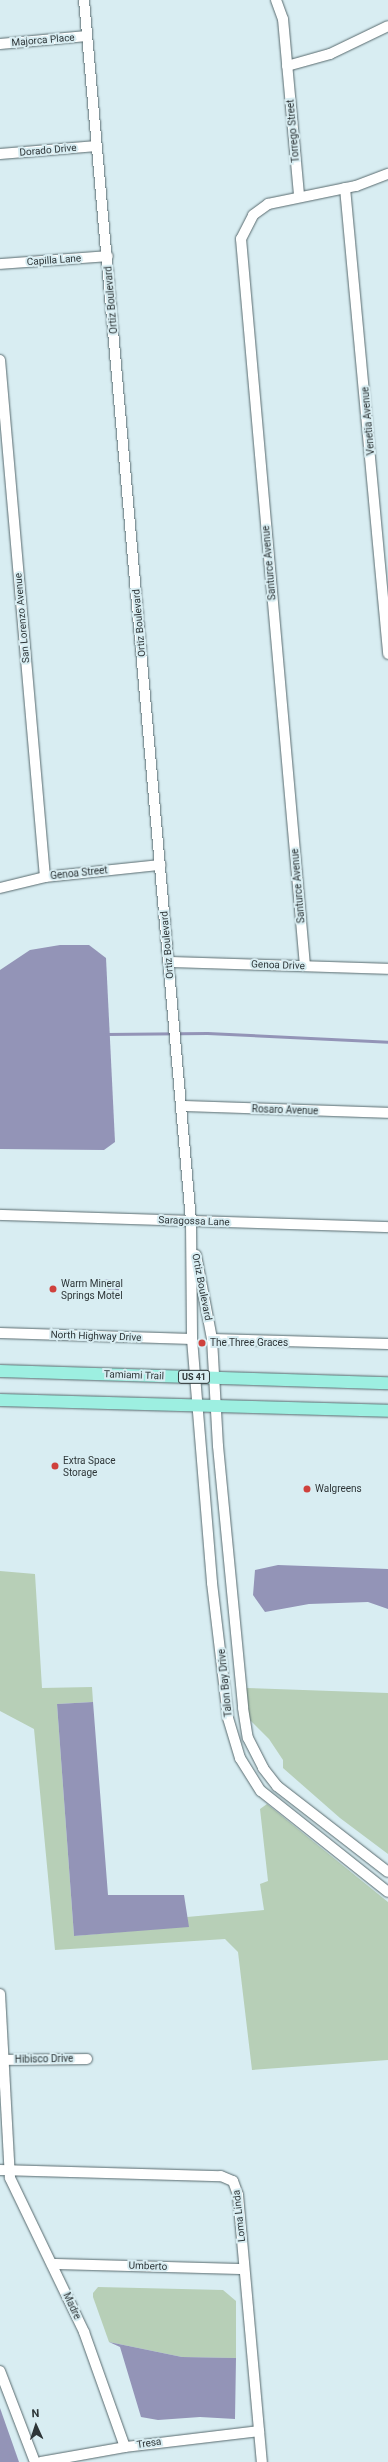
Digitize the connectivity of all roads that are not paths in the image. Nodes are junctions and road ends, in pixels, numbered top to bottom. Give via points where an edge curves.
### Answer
1 (84, 0) edge
2 (276, 0) edge
3 (388, 26) edge
4 (87, 36) junction
5 (0, 44) edge
6 (287, 66) junction
7 (96, 146) junction
8 (0, 154) edge
9 (388, 174) edge
10 (345, 188) junction
11 (299, 196) junction
12 (108, 256) junction
13 (0, 264) edge
14 (0, 360) edge
15 (388, 654) edge
16 (160, 865) junction
17 (45, 877) junction
18 (0, 888) edge
19 (168, 962) junction
20 (305, 966) junction
21 (388, 969) edge
22 (182, 1106) junction
23 (388, 1113) edge
24 (0, 1215) edge
25 (191, 1221) junction
26 (388, 1227) edge
27 (193, 1245) junction
28 (0, 1333) edge
29 (192, 1339) junction
30 (212, 1339) junction
31 (388, 1344) edge
32 (0, 1371) edge
33 (196, 1377) junction
34 (214, 1378) junction
35 (388, 1383) edge
36 (0, 1400) edge
37 (198, 1406) junction
38 (215, 1406) junction
39 (388, 1411) edge
40 (388, 1872) edge
41 (388, 1892) edge
42 (0, 1994) edge
43 (87, 2059) dead end
44 (3, 2060) edge
45 (4, 2170) edge
46 (52, 2264) junction
47 (244, 2269) junction
48 (0, 2371) edge
49 (259, 2431) junction
50 (126, 2447) junction
51 (35, 2462) edge
52 (40, 2462) edge
53 (262, 2462) edge

1 - 4 street, Ortiz Boulevard
2 - 6 street via 283,19
3 - 6 street via 330,54
4 - 5 street, Majorca Place
4 - 7 street, Ortiz Boulevard
6 - 11 street, Torrego Street
7 - 8 street, Dorado Drive
7 - 12 street, Ortiz Boulevard
9 - 10 street, Santurce Avenue
10 - 11 street, Santurce Avenue
10 - 15 street, Venetia Avenue
11 - 20 street, Santurce Avenue via 259,209 246,223 241,247
12 - 13 street, Capilla Lane
12 - 16 street, Ortiz Boulevard
14 - 17 street, San Lorenzo Avenue
16 - 17 street, Genoa Street
16 - 19 street, Ortiz Boulevard
17 - 18 street, Genoa Street
19 - 20 street, Genoa Drive
19 - 22 street, Ortiz Boulevard
20 - 21 street, Genoa Drive
22 - 23 street, Rosaro Avenue
22 - 25 street, Ortiz Boulevard
24 - 25 street, Saragossa Lane
25 - 26 street, Saragossa Lane
25 - 27 street, Ortiz Boulevard
27 - 29 street, Ortiz Boulevard via 190,1294
27 - 30 street, Ortiz Boulevard
28 - 29 street, North Highway Drive
29 - 33 street, Ortiz Boulevard
30 - 31 street
30 - 34 street, Ortiz Boulevard
32 - 33 main road, Tamiami Trail / US 41
33 - 34 main road, Tamiami Trail / US 41
33 - 37 street, Talon Bay Drive
34 - 35 main road, Tamiami Trail / US 41
34 - 38 street, Talon Bay Drive
36 - 37 main road
37 - 38 main road
37 - 41 street, Talon Bay Drive via 212,1583 228,1718 236,1749 249,1775 270,1799
38 - 39 main road
38 - 40 street, Talon Bay Drive via 243,1708 248,1738 263,1768 277,1786
42 - 44 street, Madre
43 - 44 street, Hibisco Drive
44 - 45 street, Madre
45 - 46 street, Madre
45 - 47 street, Loma Linda via 227,2177 235,2183 238,2192
46 - 47 street, Umberto
46 - 50 street, Madre via 84,2332
47 - 49 street, Loma Linda
48 - 51 street
49 - 50 street, Tresa
49 - 53 street, Loma Linda
50 - 52 street, Tresa

